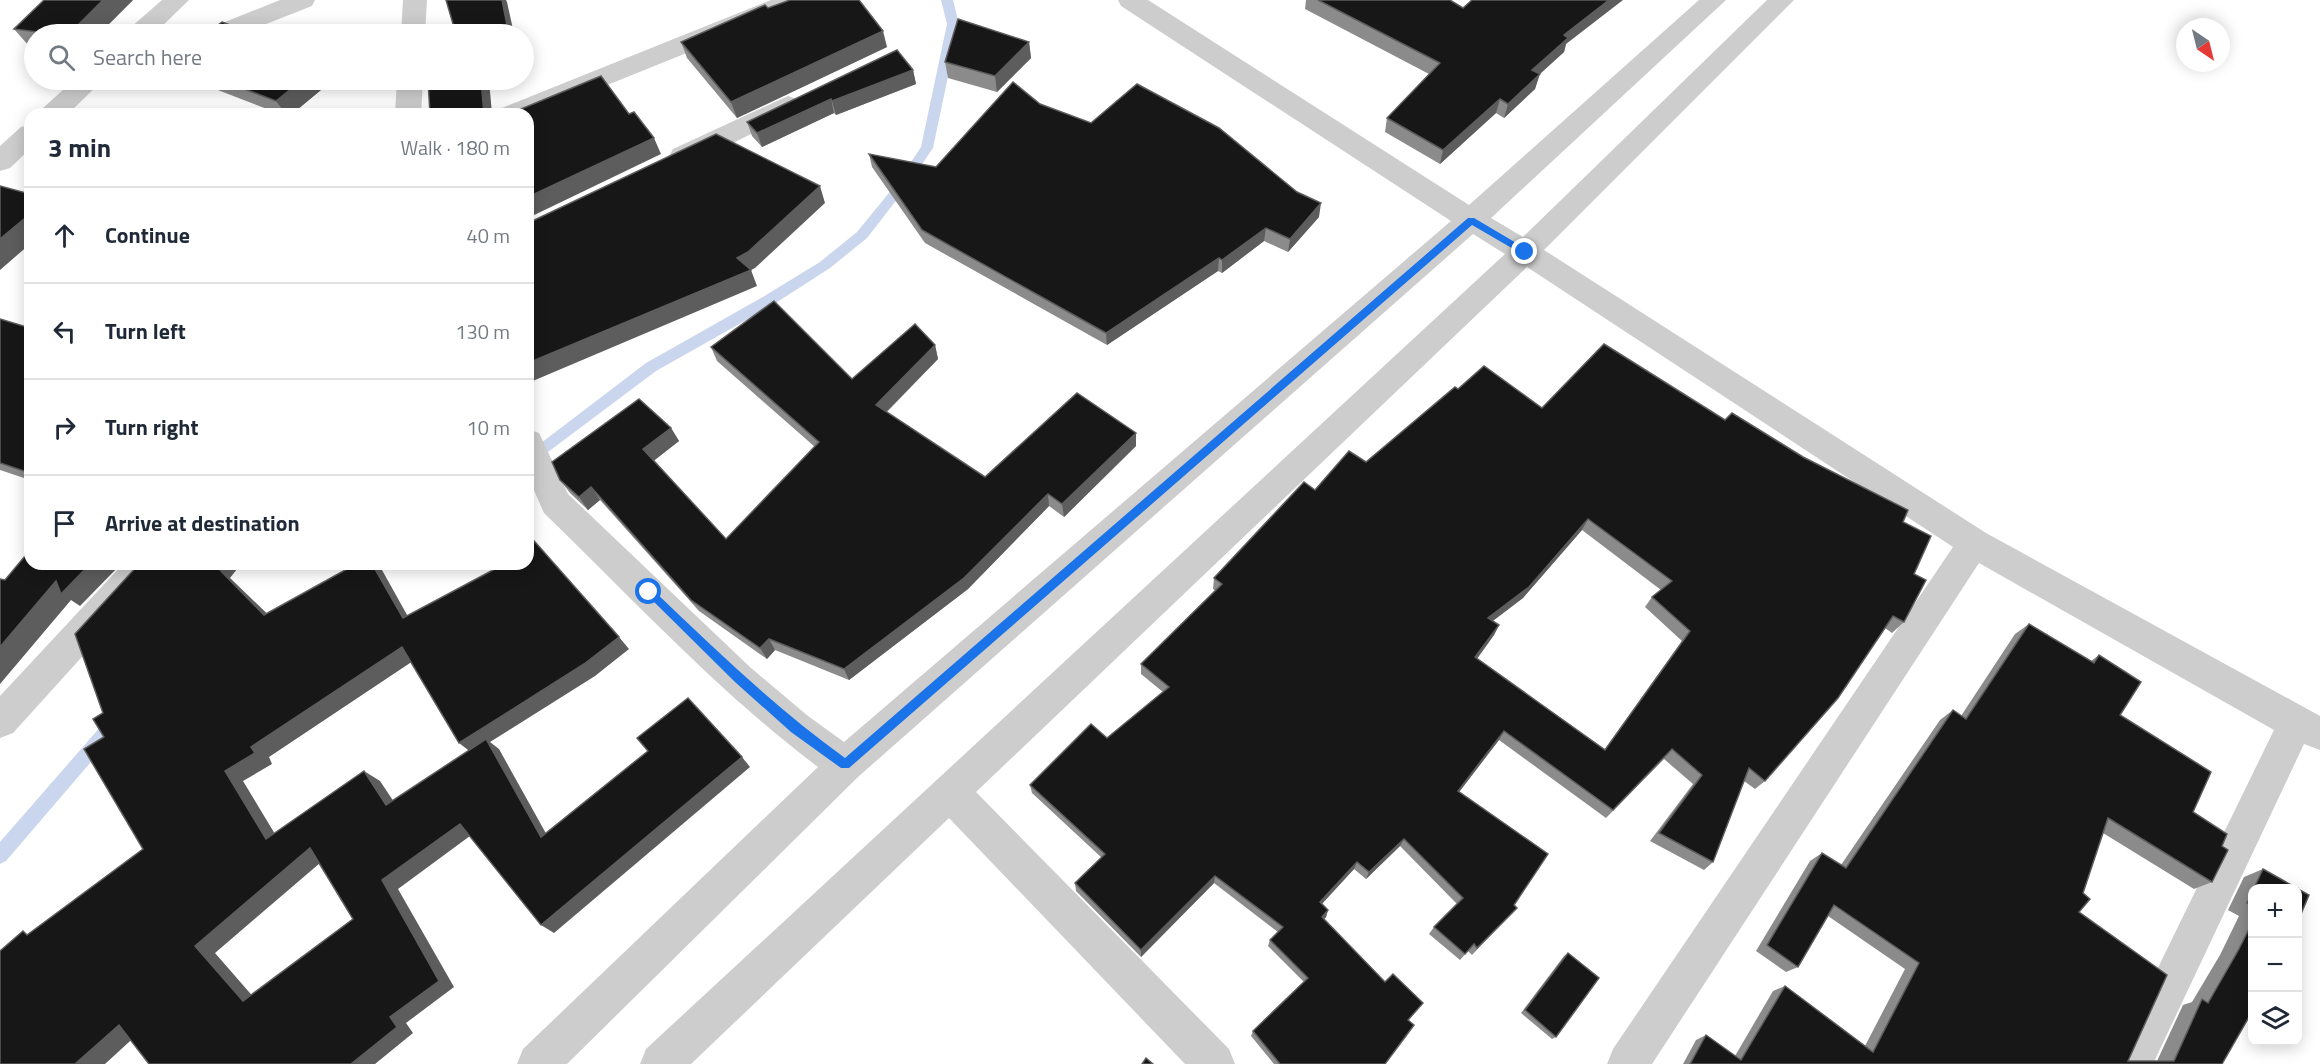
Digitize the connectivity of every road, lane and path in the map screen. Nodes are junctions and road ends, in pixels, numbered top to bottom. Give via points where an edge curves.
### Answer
1 (177, 0) edge
2 (303, 0) edge
3 (794, 0) edge
4 (1130, 0) edge
5 (1714, 0) edge
6 (1782, 0) edge
7 (419, 2) edge
8 (150, 24) edge
9 (244, 24) edge
10 (415, 24) edge
11 (78, 90) edge
12 (409, 90) edge
13 (807, 97) edge
14 (58, 108) edge
15 (408, 108) edge
16 (526, 108) edge
17 (24, 139) edge
18 (0, 161) edge
19 (657, 169) edge
20 (1471, 220) junction
21 (1525, 252) junction
22 (534, 455) edge
23 (1974, 543) junction
24 (139, 570) edge
25 (0, 721) edge
26 (2308, 728) edge
27 (845, 765) junction
28 (950, 792) junction
29 (538, 1064) edge
30 (661, 1064) edge
31 (1214, 1064) edge
32 (1628, 1064) edge
33 (2132, 1064) edge

1 - 8 street
2 - 9 street
3 - 16 street
4 - 20 street
5 - 20 street
6 - 21 street
7 - 10 street
11 - 14 street
12 - 15 street
13 - 19 street
17 - 18 street
20 - 21 street
20 - 27 street
21 - 23 street
21 - 28 street
22 - 27 street via 556,503 739,679
23 - 26 street
23 - 32 street
24 - 25 street
26 - 33 street
27 - 29 street
28 - 30 street
28 - 31 street

